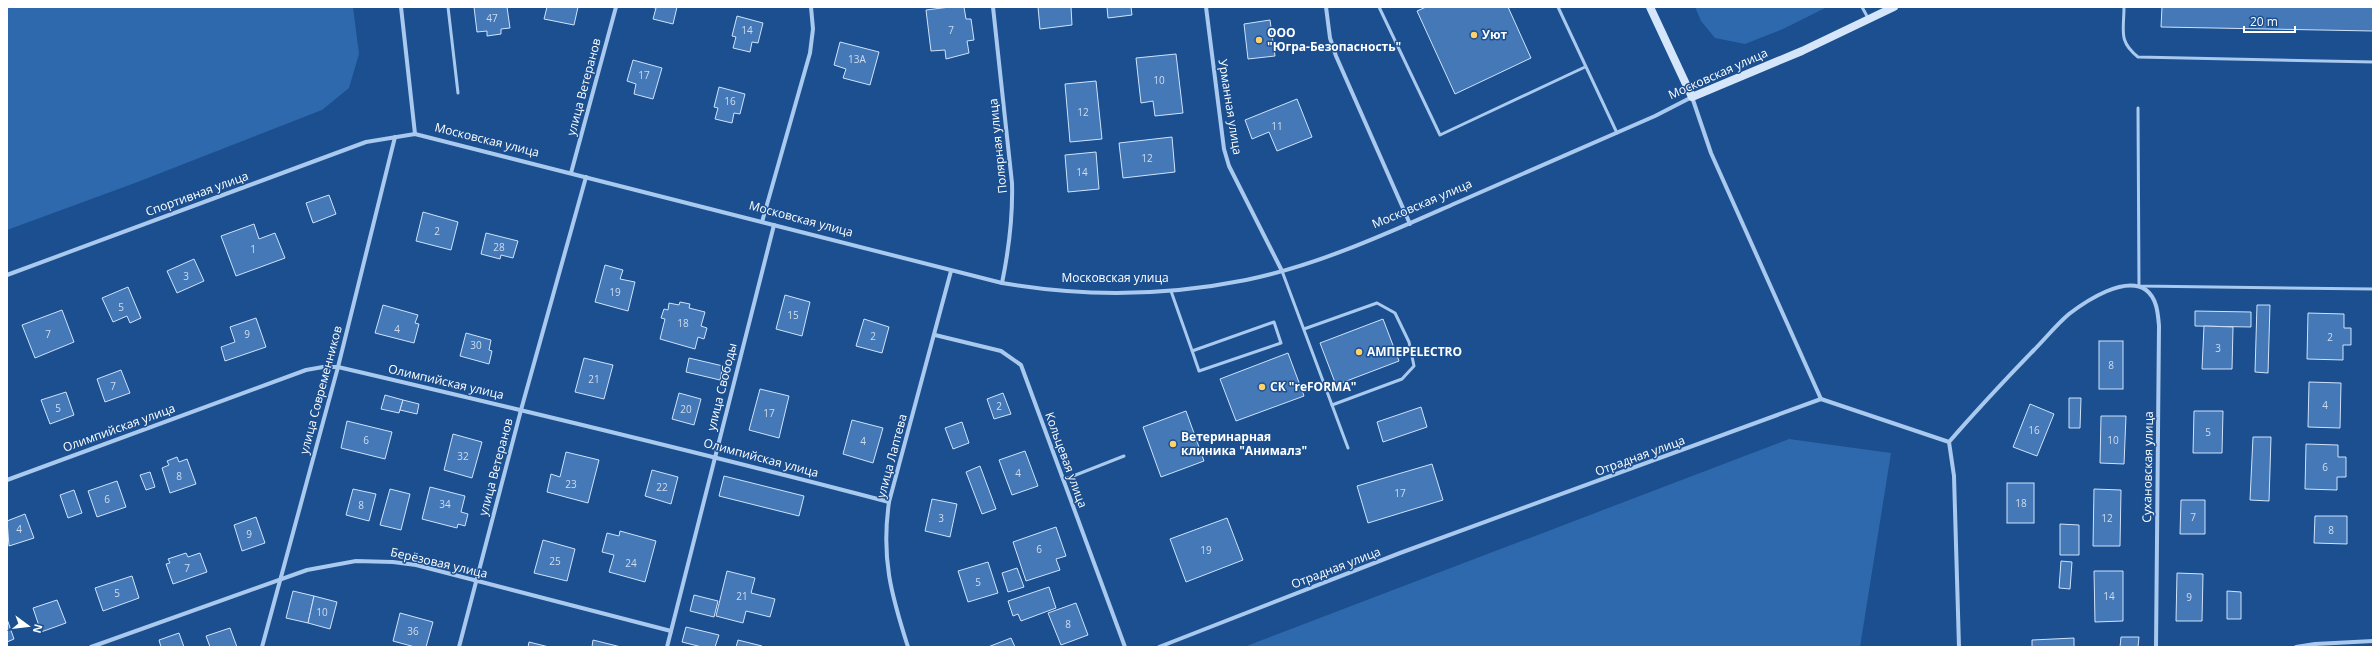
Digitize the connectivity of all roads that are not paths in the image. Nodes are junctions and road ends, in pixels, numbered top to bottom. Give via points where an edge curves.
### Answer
1 (400, 7) edge
2 (448, 7) edge
3 (616, 7) edge
4 (811, 7) edge
5 (993, 7) edge
6 (1206, 7) edge
7 (1326, 7) edge
8 (1379, 7) edge
9 (1558, 7) edge
10 (1650, 7) edge
11 (1862, 7) edge
12 (1894, 7) edge
13 (2124, 7) edge
14 (1868, 19) junction
15 (2373, 62) edge
16 (1585, 67) junction
17 (458, 93) dead end
18 (1692, 98) junction
19 (2138, 108) dead end
20 (1617, 133) junction
21 (415, 134) junction
22 (395, 137) junction
23 (571, 173) junction
24 (586, 177) junction
25 (762, 222) junction
26 (1410, 224) junction
27 (774, 225) junction
28 (951, 271) junction
29 (1282, 271) junction
30 (7, 275) edge
31 (1002, 284) junction
32 (2139, 286) junction
33 (2373, 289) edge
34 (1171, 291) junction
35 (1304, 329) junction
36 (935, 335) junction
37 (1192, 351) junction
38 (338, 367) junction
39 (1821, 399) junction
40 (1332, 405) junction
41 (521, 410) junction
42 (1948, 442) junction
43 (1348, 448) dead end
44 (715, 456) junction
45 (1124, 456) dead end
46 (7, 480) edge
47 (1063, 480) junction
48 (889, 502) junction
49 (281, 578) junction
50 (476, 581) junction
51 (671, 631) junction
52 (2373, 641) edge
53 (91, 647) edge
54 (262, 647) edge
55 (459, 647) edge
56 (667, 647) edge
57 (908, 647) edge
58 (1125, 647) edge
59 (1159, 647) edge
60 (1959, 647) edge
61 (2156, 647) edge
62 (2296, 647) edge

1 - 21 street
2 - 17 lane
3 - 23 street, улица Ветеранов
4 - 25 street via 813,29 810,53
5 - 31 street, Полярная улица via 1013,197 1011,241
6 - 29 street, Урманная улица via 1224,149 1229,166
7 - 26 street via 1330,38 1336,56
8 - 16 lane via 1440,135
9 - 16 lane
10 - 18 main road
11 - 14 lane
12 - 14 main road, Московская улица
13 - 15 lane via 2126,47 2138,57
14 - 18 main road, Московская улица via 1802,51
16 - 20 lane
18 - 20 street, Московская улица
18 - 39 street via 1711,153
19 - 32 lane
20 - 26 street, Московская улица
21 - 22 street, Московская улица
21 - 23 street, Московская улица
22 - 30 street, Спортивная улица via 366,142
22 - 38 street, улица Современников
23 - 24 street, Московская улица
24 - 25 street, Московская улица
24 - 41 street, улица Ветеранов
25 - 27 street, Московская улица
26 - 29 street, Московская улица via 1332,255
27 - 28 street, Московская улица
27 - 44 street, улица Свободы
28 - 31 street, Московская улица
28 - 36 street, улица Лаптева
29 - 34 street, Московская улица via 1212,286
29 - 35 lane
31 - 34 street, Московская улица via 1067,291
32 - 33 lane
32 - 42 street via 2126,286 2108,291 2090,299 2068,315
32 - 61 street, Сухановская улица via 2147,291 2156,304 2159,326
34 - 37 lane
35 - 40 lane
35 - 40 lane via 1377,303 1395,313 1409,342 1414,366 1402,379
36 - 47 street, Кольцевая улица via 1002,351 1021,365
36 - 48 street, улица Лаптева
37 - 37 lane via 1274,322 1281,343 1199,371
38 - 41 street, Олимпийская улица
38 - 46 street, Олимпийская улица via 306,370
38 - 49 street, улица Современников
39 - 42 street
39 - 59 street, Отрадная улица via 1400,554
40 - 43 lane
41 - 44 street, Олимпийская улица
41 - 50 street, улица Ветеранов
42 - 60 street via 1954,476
44 - 48 street, Олимпийская улица
44 - 51 street, улица Свободы
45 - 47 lane
47 - 58 street, Кольцевая улица
48 - 57 street, улица Лаптева via 885,552 894,604
49 - 50 street, Берёзовая улица via 334,564 374,560 416,566
49 - 53 street, Берёзовая улица
49 - 54 street, улица Современников
50 - 51 street, Берёзовая улица
50 - 55 street, улица Ветеранов
51 - 56 street, улица Свободы
52 - 62 street

